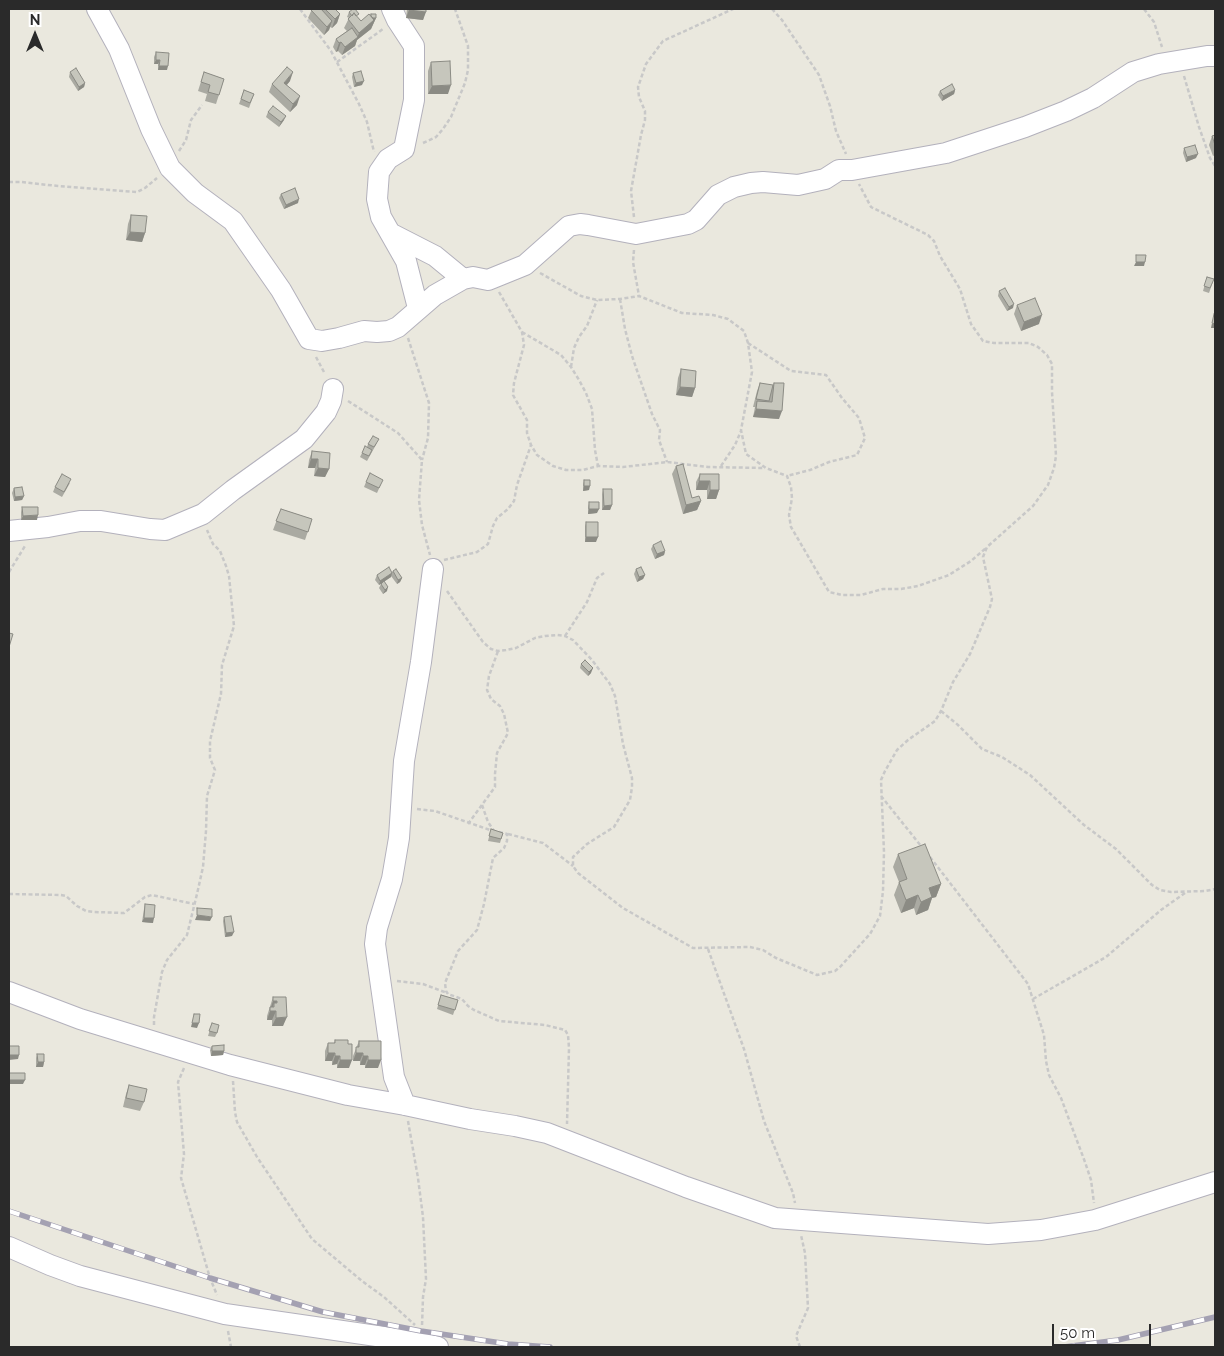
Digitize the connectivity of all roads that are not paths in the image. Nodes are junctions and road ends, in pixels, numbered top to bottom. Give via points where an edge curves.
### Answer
1 (97, 9) edge
2 (395, 14) edge
3 (1215, 56) edge
4 (392, 234) junction
5 (463, 279) junction
6 (412, 313) junction
7 (333, 389) road end
8 (9, 531) edge
9 (432, 566) road end
10 (9, 992) edge
11 (405, 1105) junction
12 (1215, 1182) edge
13 (9, 1247) edge
14 (438, 1347) edge

1 - 6 street via 170,168 195,193 233,221 281,290 309,340 339,338 364,330 389,331
2 - 4 street via 414,46 414,100 404,149 388,159 379,172 380,217
3 - 5 street via 1133,72 1093,98 1024,127 946,153 840,170 824,179 798,185 763,182 734,187 718,195 696,220 688,224 636,234 580,224 569,226 525,265 488,280
4 - 5 street via 435,256
4 - 6 street via 406,261
5 - 6 street
7 - 8 street via 326,412 304,439 203,514 165,530 87,521
9 - 11 street via 422,654 404,762 399,838 375,944 394,1077
10 - 11 street via 80,1019 230,1065 348,1095
11 - 12 street via 547,1133 776,1218 988,1234 1042,1230 1095,1220
13 - 14 street via 80,1276 225,1314

